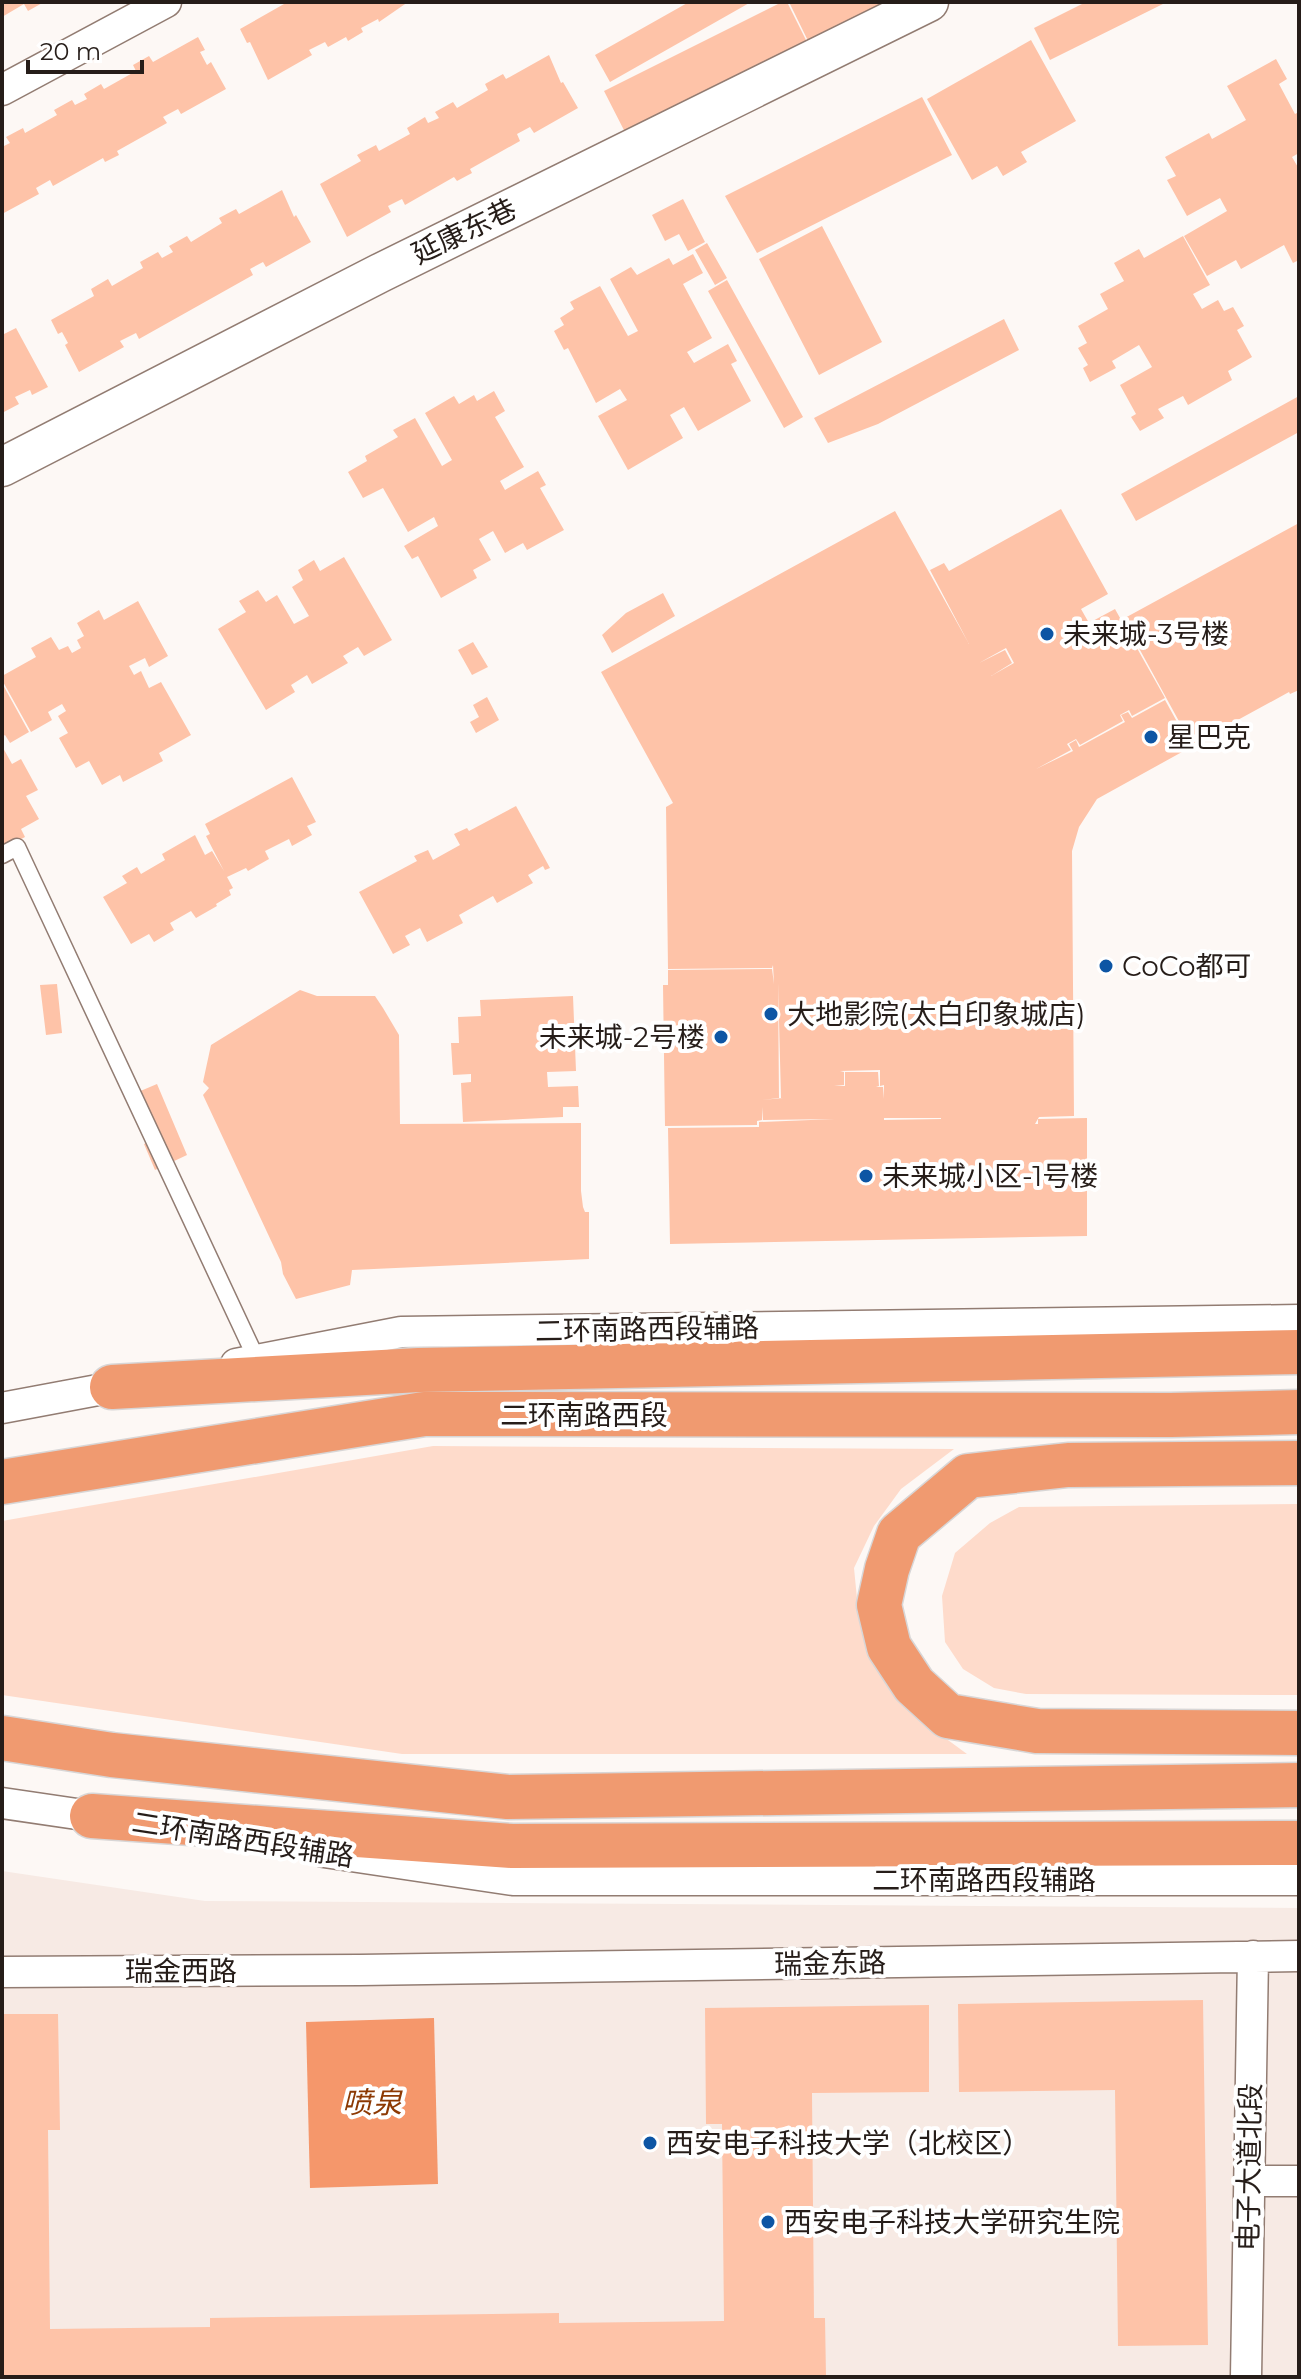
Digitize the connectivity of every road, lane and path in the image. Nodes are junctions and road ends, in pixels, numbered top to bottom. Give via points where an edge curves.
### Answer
1 (166, 2) edge
2 (929, 2) edge
3 (2, 90) edge
4 (2, 467) edge
5 (2, 855) edge
6 (1299, 1320) edge
7 (1299, 1352) edge
8 (257, 1360) junction
9 (419, 1370) junction
10 (112, 1387) junction
11 (2, 1408) edge
12 (1299, 1412) edge
13 (1171, 1415) junction
14 (1299, 1462) edge
15 (1068, 1465) junction
16 (83, 1469) junction
17 (2, 1482) edge
18 (1094, 1732) junction
19 (1287, 1733) edge
20 (2, 1738) edge
21 (112, 1755) junction
22 (1299, 1785) edge
23 (1182, 1786) junction
24 (2, 1803) edge
25 (92, 1816) junction
26 (1299, 1843) edge
27 (512, 1846) junction
28 (1299, 1880) edge
29 (1253, 1956) junction
30 (1299, 1956) edge
31 (360, 1970) joint
32 (2, 1972) edge
33 (1249, 2181) junction
34 (1299, 2181) edge
35 (1246, 2377) edge

1 - 3 street
2 - 4 street, 延康东巷
5 - 8 lane via 17,847
6 - 8 street, 二环南路西段辅路 via 401,1332
7 - 9 highway
8 - 10 street, 二环南路西段辅路
9 - 10 highway
9 - 16 highway
10 - 11 street, 二环南路西段辅路
12 - 13 highway, 二环南路西段
13 - 14 highway
13 - 15 highway
13 - 16 highway, 二环南路西段 via 424,1414
14 - 15 highway
15 - 18 highway via 968,1476 899,1534 879,1605 889,1647 914,1685 948,1716 1037,1731
16 - 17 highway, 二环南路西段
18 - 19 highway
18 - 23 highway
19 - 23 highway
20 - 21 highway
21 - 23 highway via 508,1797
21 - 27 highway
22 - 23 highway
24 - 25 street, 二环南路西段辅路
25 - 27 highway
25 - 28 street, 二环南路西段辅路 via 513,1880
26 - 27 highway
29 - 30 street, 瑞金东路
29 - 31 street, 瑞金东路
29 - 33 street, 电子大道北段
31 - 32 street, 瑞金西路
33 - 34 street
33 - 35 street, 电子大道北段

